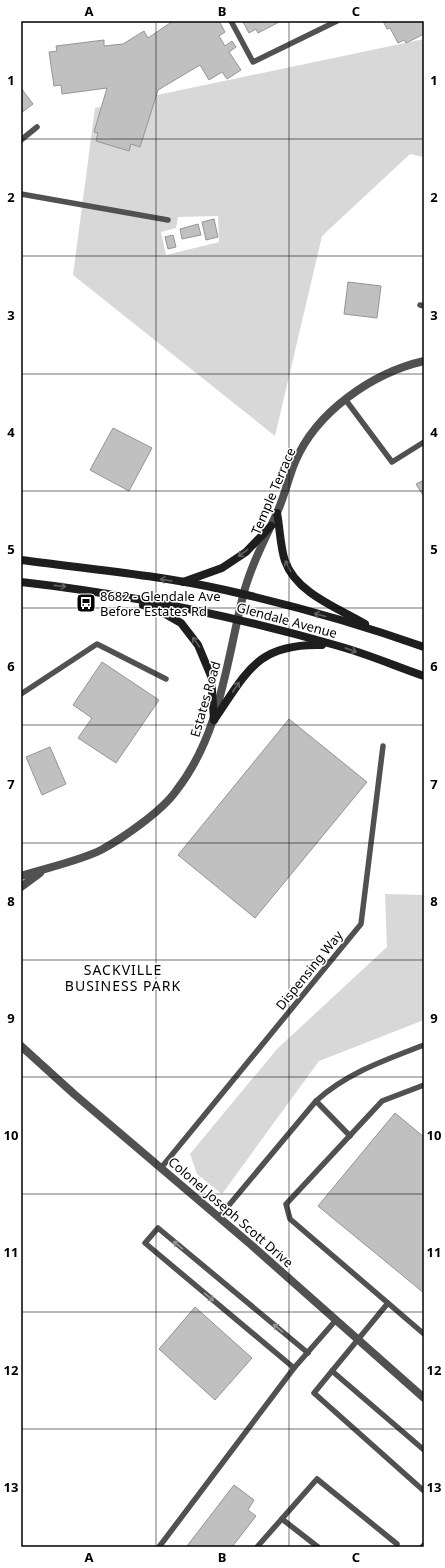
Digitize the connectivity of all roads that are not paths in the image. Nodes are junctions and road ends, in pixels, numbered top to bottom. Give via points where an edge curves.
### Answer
1 (231, 21) edge
2 (337, 21) edge
3 (37, 127) dead end
4 (21, 140) edge
5 (21, 194) edge
6 (168, 220) dead end
7 (424, 361) edge
8 (345, 399) junction
9 (424, 442) edge
10 (277, 512) junction
11 (271, 526) junction
12 (21, 560) edge
13 (21, 582) edge
14 (183, 582) junction
15 (244, 595) junction
16 (127, 598) junction
17 (238, 619) junction
18 (375, 629) junction
19 (337, 645) junction
20 (424, 647) edge
21 (424, 676) edge
22 (166, 679) dead end
23 (21, 694) edge
24 (214, 720) junction
25 (383, 746) dead end
26 (49, 867) junction
27 (21, 876) edge
28 (21, 887) edge
29 (424, 1045) edge
30 (21, 1046) edge
31 (424, 1085) edge
32 (316, 1101) junction
33 (350, 1136) junction
34 (161, 1168) junction
35 (219, 1217) junction
36 (388, 1303) junction
37 (336, 1320) junction
38 (424, 1334) edge
39 (358, 1339) junction
40 (308, 1353) junction
41 (294, 1368) junction
42 (332, 1371) junction
43 (424, 1398) edge
44 (424, 1450) edge
45 (424, 1491) edge
46 (282, 1519) junction
47 (397, 1544) dead end
48 (160, 1547) edge
49 (257, 1547) edge
50 (318, 1547) edge

1 - 2 lane via 253,62
3 - 4 lane
5 - 6 lane
7 - 8 street, Temple Terrace via 408,364 364,386
8 - 9 lane via 392,462
8 - 10 street, Temple Terrace via 320,421 296,460
10 - 11 street, Temple Terrace
18 -> 10 main road via 309,592 291,573 285,561
11 -> 14 main road via 246,552 222,568
11 - 15 street, Temple Terrace
14 -> 12 main road, Glendale Avenue
13 -> 16 main road, Glendale Avenue
14 - 15 main road, Glendale Avenue
15 - 17 street, Temple Terrace
18 -> 15 main road, Glendale Avenue
16 - 17 main road, Glendale Avenue via 212,612
24 -> 16 main road via 211,676 198,645 181,623 160,611
17 - 19 main road, Glendale Avenue
17 - 24 street, Estates Road
18 - 20 main road, Glendale Avenue
19 -> 21 main road, Glendale Avenue
24 -> 19 main road via 243,677 260,658 288,646
22 - 23 lane via 97,644
24 - 26 street, Estates Road via 202,752 176,792 150,817 101,850
25 - 34 lane, Dispensing Way via 361,924
26 - 27 street, Estates Road
26 - 28 street
29 - 32 lane via 349,1076
30 - 34 street, Colonel Joseph Scott Drive
31 - 33 lane via 382,1101
32 - 33 lane
32 - 35 lane
33 - 36 lane via 286,1204 290,1219
34 - 35 street, Colonel Joseph Scott Drive
35 - 37 street, Colonel Joseph Scott Drive
36 - 38 lane
36 - 39 lane
37 - 39 street, Colonel Joseph Scott Drive
37 - 40 lane
39 - 42 lane
39 - 43 street, Colonel Joseph Scott Drive
40 - 41 lane
40 -> 41 lane via 158,1228 144,1243
41 - 48 lane
42 - 44 lane
42 - 45 lane via 314,1393
46 - 47 lane via 317,1479
46 - 49 lane
46 - 50 lane

